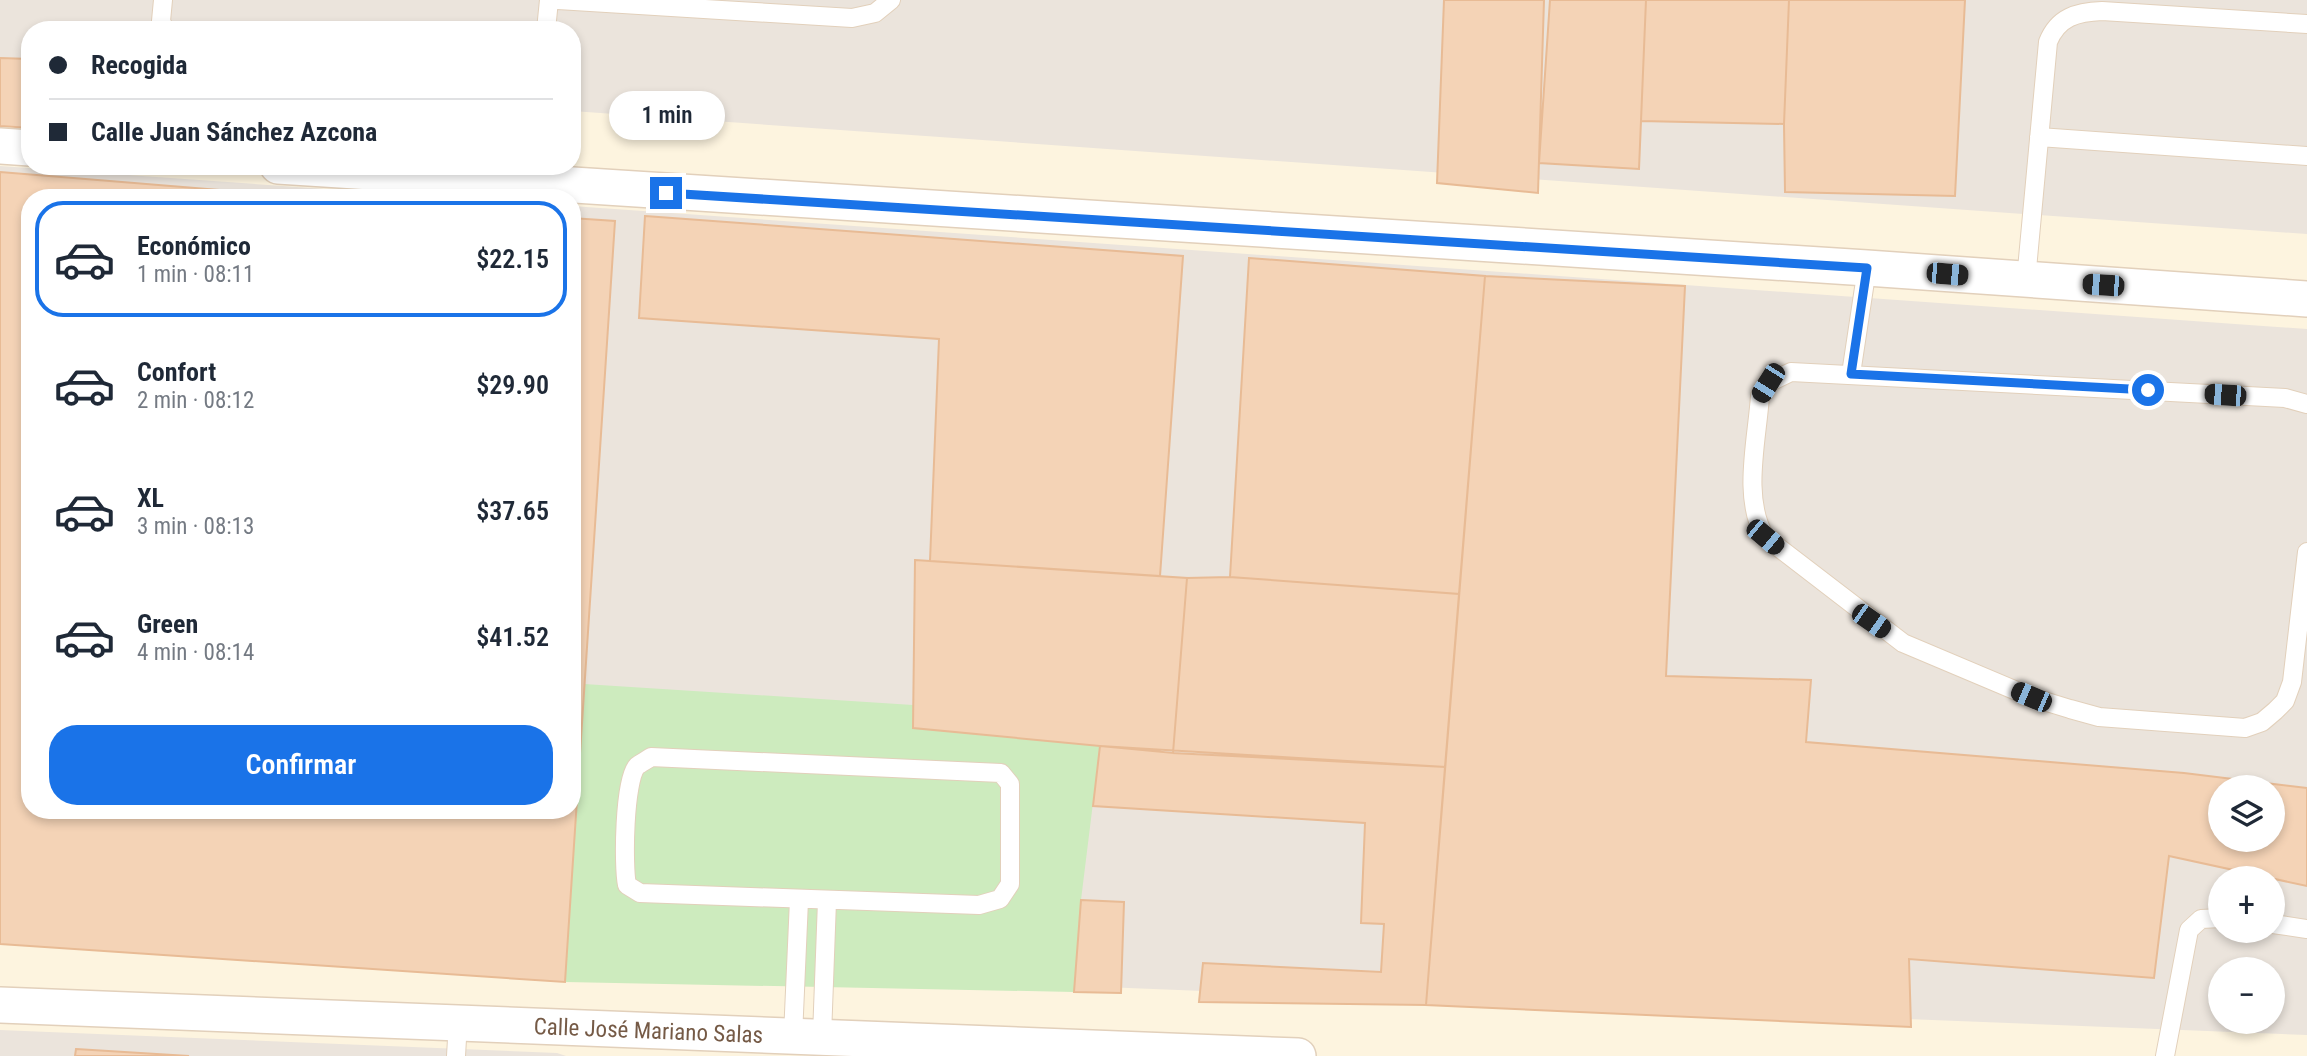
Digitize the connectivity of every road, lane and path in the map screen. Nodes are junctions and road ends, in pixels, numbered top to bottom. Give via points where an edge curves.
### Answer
1 (163, 0) edge
2 (549, 0) edge
3 (558, 0) edge
4 (891, 0) edge
5 (161, 21) edge
6 (547, 21) edge
7 (2307, 24) edge
8 (2039, 137) junction
9 (0, 146) edge
10 (21, 147) edge
11 (2307, 156) edge
12 (531, 175) edge
13 (1867, 268) junction
14 (2026, 280) junction
15 (2307, 299) edge
16 (1851, 374) junction
17 (2307, 404) edge
18 (2307, 552) edge
19 (799, 900) junction
20 (827, 901) junction
21 (2208, 919) edge
22 (2285, 926) edge
23 (2307, 929) edge
24 (0, 1005) edge
25 (808, 1036) junction
26 (457, 1039) edge
27 (1298, 1056) edge
28 (2165, 1056) edge

1 - 5 lane
2 - 6 lane
3 - 4 lane via 852,18 875,13
7 - 8 lane via 2102,11 2064,19 2048,42
8 - 11 lane
8 - 14 lane
9 - 10 street
12 - 13 street
13 - 14 street
13 - 16 lane
14 - 15 street
16 - 17 lane via 2285,398
16 - 18 lane via 1790,372 1768,383 1760,397 1753,500 1756,522 1765,537 1903,643 2031,697 2099,717 2245,728 2262,722 2284,701 2292,682
19 - 20 lane
19 - 20 lane via 640,893 627,885 624,869 636,767 651,757 954,769 1001,773 1010,784 1010,884 1000,900 979,905
19 - 25 lane
20 - 25 lane
21 - 28 lane via 2189,930
22 - 23 lane
24 - 26 street, Calle José Mariano Salas
25 - 26 street, Calle José Mariano Salas
25 - 27 street, Calle José Mariano Salas

